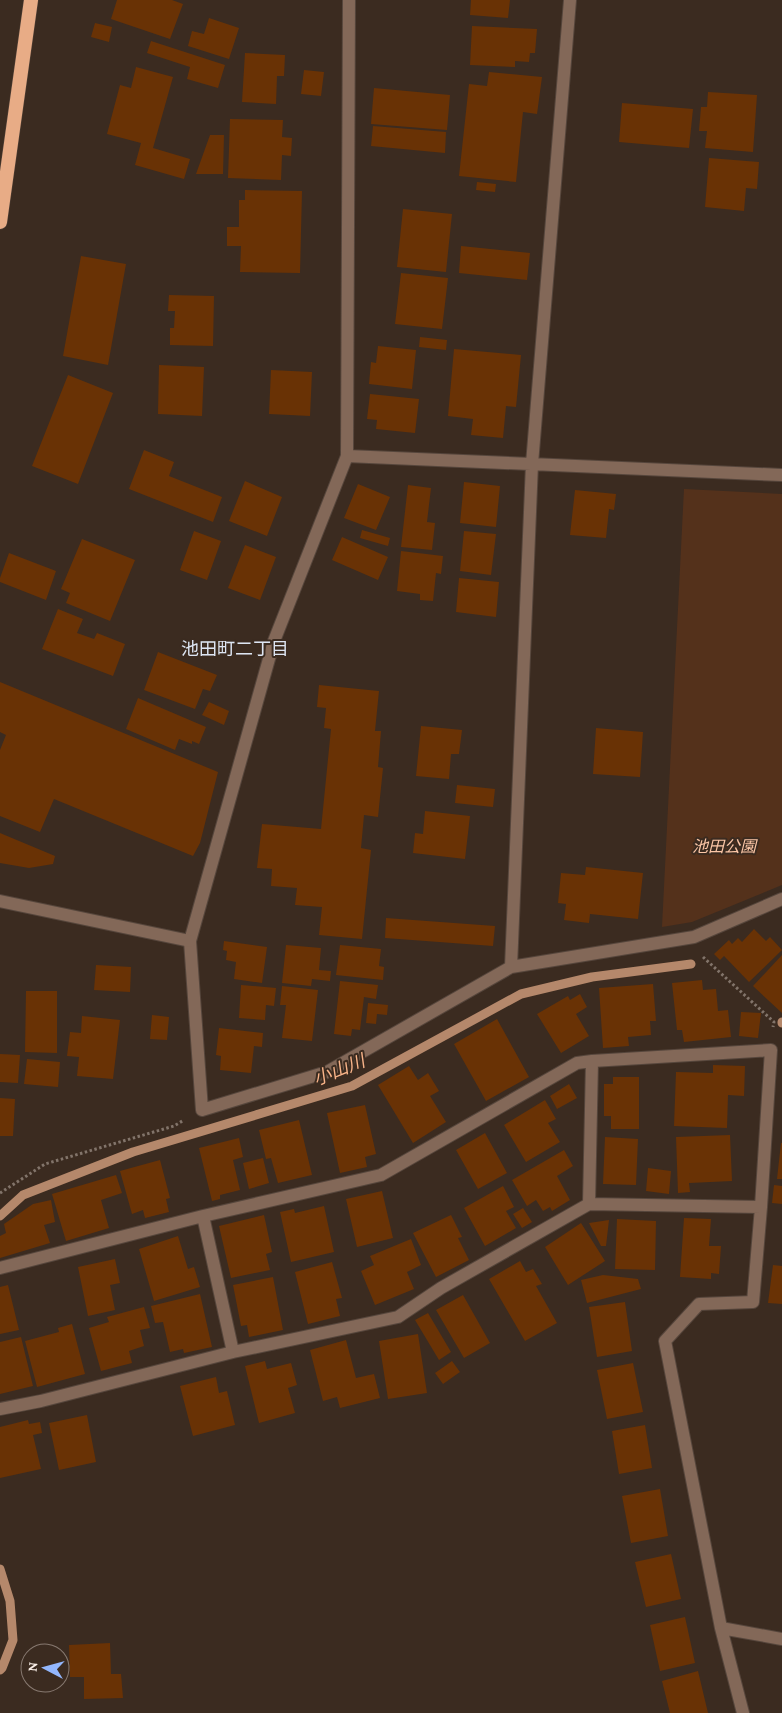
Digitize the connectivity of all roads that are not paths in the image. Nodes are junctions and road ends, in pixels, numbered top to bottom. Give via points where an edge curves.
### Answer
1 (31, 0) edge
2 (349, 0) edge
3 (570, 0) edge
4 (0, 222) edge
5 (347, 456) junction
6 (532, 464) junction
7 (782, 475) edge
8 (0, 901) edge
9 (780, 903) edge
10 (190, 941) junction
11 (510, 966) junction
12 (592, 1061) junction
13 (589, 1204) junction
14 (760, 1207) junction
15 (204, 1216) junction
16 (0, 1268) edge
17 (233, 1352) junction
18 (0, 1409) edge
19 (721, 1628) junction
20 (782, 1639) edge
21 (743, 1713) edge

1 - 4 highway
2 - 5 street
3 - 6 street
5 - 6 street
5 - 10 street via 274,641
6 - 7 street
6 - 11 street
8 - 10 street
9 - 11 street via 694,937
10 - 11 street via 202,1110 327,1072
12 - 13 street
12 - 14 street via 771,1050
12 - 15 street via 577,1063 381,1175
13 - 14 street
13 - 17 street via 441,1288 398,1317
14 - 19 street via 753,1302 699,1304 665,1341
15 - 16 street
15 - 17 street
17 - 18 street
19 - 20 street
19 - 21 street

